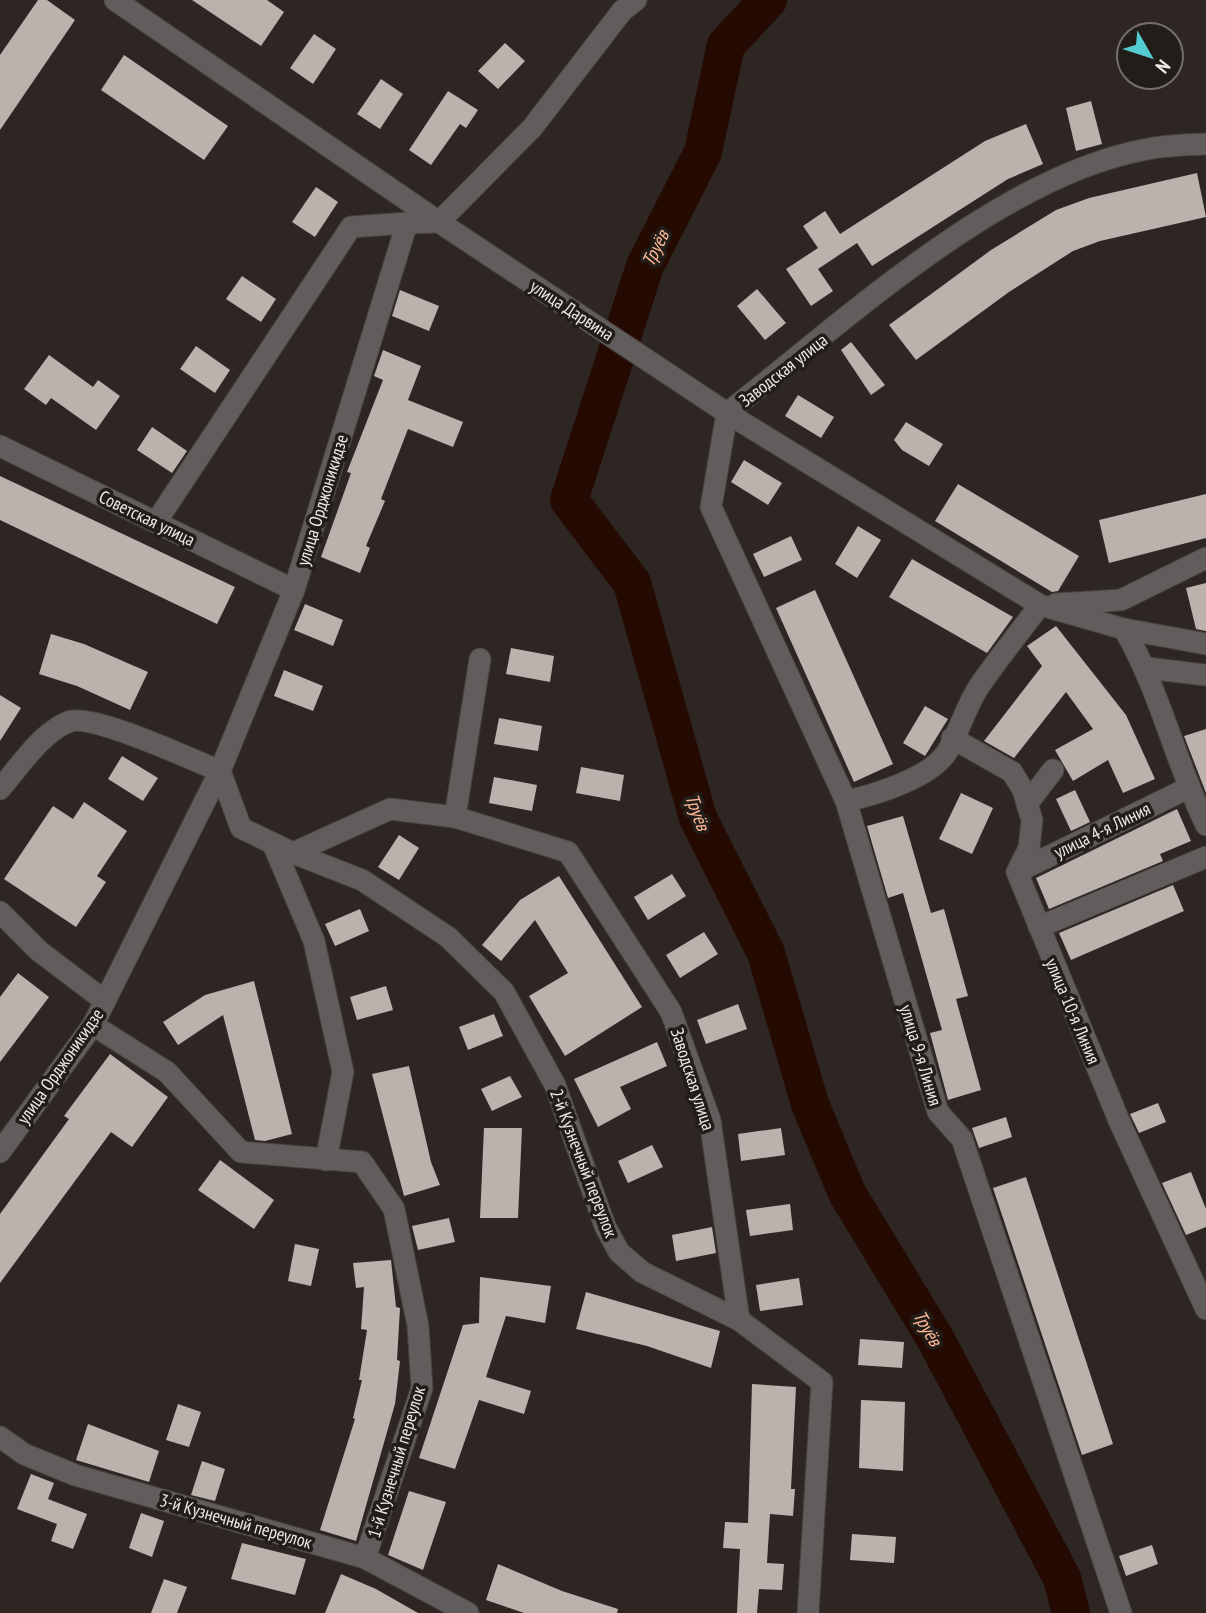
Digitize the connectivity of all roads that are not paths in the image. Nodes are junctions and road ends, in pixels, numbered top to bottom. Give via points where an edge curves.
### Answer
1 (115, 0) edge
2 (636, 0) edge
3 (1206, 144) edge
4 (439, 222) junction
5 (407, 223) junction
6 (727, 413) junction
7 (0, 446) edge
8 (156, 522) junction
9 (1206, 558) edge
10 (294, 590) junction
11 (1040, 605) junction
12 (1124, 629) junction
13 (1206, 644) edge
14 (480, 659) dead end
15 (1146, 668) junction
16 (1206, 675) edge
17 (952, 738) junction
18 (1052, 770) dead end
19 (220, 771) junction
20 (1188, 788) junction
21 (0, 789) edge
22 (846, 801) junction
23 (1027, 804) junction
24 (455, 817) junction
25 (1206, 825) edge
26 (273, 844) junction
27 (293, 853) junction
28 (1206, 857) edge
29 (1017, 872) junction
30 (0, 912) edge
31 (1039, 927) junction
32 (105, 1001) junction
33 (93, 1025) junction
34 (4, 1138) edge
35 (326, 1160) junction
36 (1206, 1309) edge
37 (739, 1320) junction
38 (0, 1437) edge
39 (365, 1559) junction
40 (468, 1613) edge
41 (808, 1613) edge
42 (1121, 1613) edge

1 - 4 street, улица Дарвина
2 - 4 street via 622,11 532,128
3 - 6 street, Заводская улица via 1147,149 1034,188 900,278
4 - 5 street
4 - 6 street, улица Дарвина
5 - 8 street via 351,227
5 - 10 street, улица Орджоникидзе
6 - 11 street, улица Дарвина
6 - 22 street, Заводская улица via 711,507
7 - 8 street, Советская улица
8 - 10 street, Советская улица
9 - 11 street via 1121,600
10 - 19 street, улица Орджоникидзе
11 - 12 street, улица Дарвина
11 - 17 street via 979,687
12 - 13 street, улица Дарвина
12 - 15 street
14 - 24 street
15 - 16 street
15 - 20 street
17 - 22 street via 946,753 924,771 874,795
17 - 23 street via 1012,772
18 - 23 street
19 - 21 street via 96,721 70,721 45,737
19 - 26 street, 2-й Кузнечный переулок via 241,828
19 - 32 street, улица Орджоникидзе
20 - 25 street
20 - 29 street, улица 4-я Линия
22 - 42 street, улица 9-я Линия via 938,1112 962,1139
23 - 29 street via 1032,820 1028,848
24 - 27 street, Заводская улица via 390,809
24 - 37 street, Заводская улица via 568,852 671,1012 710,1120
26 - 27 street, 2-й Кузнечный переулок
26 - 35 street via 314,941 343,1072
27 - 37 street, 2-й Кузнечный переулок via 362,880 438,930 504,992 555,1085 605,1226 619,1252 642,1272
28 - 31 street
29 - 31 street, улица 10-я Линия
30 - 32 street via 38,951
31 - 36 street, улица 10-я Линия via 1120,1123
32 - 33 street, улица Орджоникидзе
33 - 34 street, улица Орджоникидзе
33 - 35 street, 1-й Кузнечный переулок via 167,1072 242,1152
35 - 39 street, 1-й Кузнечный переулок via 362,1162 394,1209 418,1326 422,1388
37 - 41 street via 822,1382
38 - 39 street, 3-й Кузнечный переулок via 24,1454 75,1475
39 - 40 street, 3-й Кузнечный переулок

